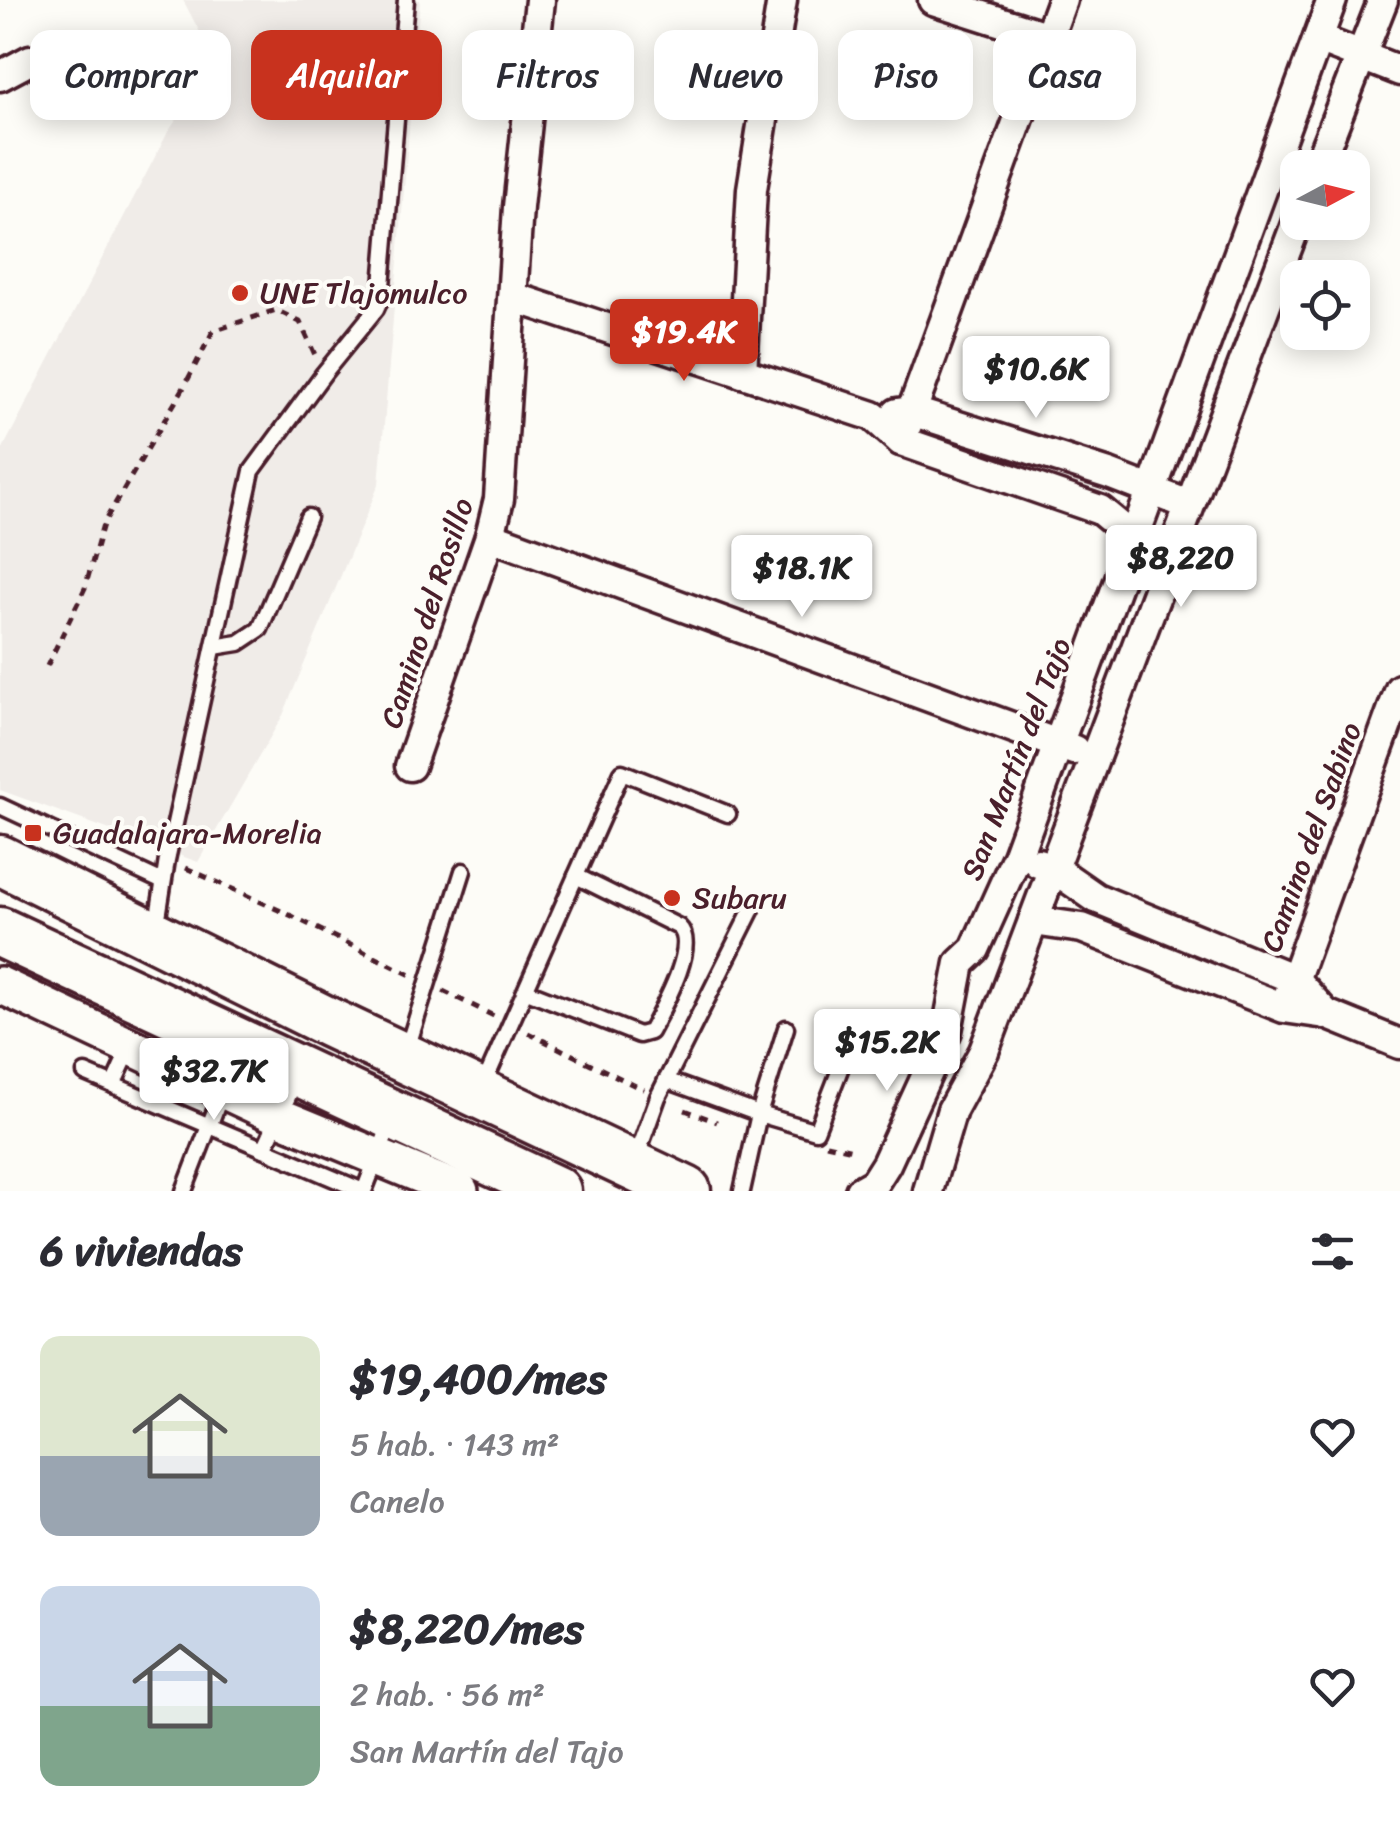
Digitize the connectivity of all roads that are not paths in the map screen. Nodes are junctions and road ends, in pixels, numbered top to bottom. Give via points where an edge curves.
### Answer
1 (406, 0) edge
2 (540, 0) edge
3 (782, 0) edge
4 (933, 0) edge
5 (1062, 0) edge
6 (1332, 0) edge
7 (1382, 0) edge
8 (1029, 30) edge
9 (1050, 30) edge
10 (1318, 39) junction
11 (1360, 55) junction
12 (30, 60) dead end
13 (1400, 71) edge
14 (0, 76) edge
15 (1018, 120) edge
16 (1324, 150) edge
17 (1290, 240) edge
18 (513, 296) junction
19 (742, 372) junction
20 (912, 412) junction
21 (873, 416) junction
22 (901, 441) junction
23 (1152, 490) junction
24 (1190, 505) junction
25 (308, 517) dead end
26 (490, 536) junction
27 (1134, 538) junction
28 (1171, 554) junction
29 (214, 647) junction
30 (1400, 689) edge
31 (1392, 734) edge
32 (1058, 744) junction
33 (1094, 758) junction
34 (410, 766) dead end
35 (0, 806) edge
36 (728, 814) dead end
37 (1017, 856) junction
38 (0, 860) edge
39 (1052, 868) junction
40 (463, 872) dead end
41 (576, 876) junction
42 (163, 882) junction
43 (752, 909) dead end
44 (1033, 920) junction
45 (0, 932) edge
46 (155, 936) junction
47 (1294, 979) junction
48 (0, 985) edge
49 (527, 991) junction
50 (1284, 1008) junction
51 (1326, 1014) junction
52 (786, 1028) dead end
53 (947, 1031) junction
54 (1400, 1044) edge
55 (240, 1046) junction
56 (130, 1048) junction
57 (984, 1051) junction
58 (846, 1054) dead end
59 (404, 1058) junction
60 (85, 1073) dead end
61 (299, 1073) junction
62 (666, 1080) junction
63 (112, 1085) junction
64 (223, 1091) junction
65 (479, 1094) junction
66 (760, 1114) junction
67 (278, 1116) junction
68 (209, 1126) junction
69 (385, 1136) junction
70 (264, 1149) junction
71 (633, 1166) junction
72 (184, 1191) edge
73 (364, 1191) edge
74 (460, 1191) edge
75 (556, 1191) edge
76 (686, 1191) edge
77 (742, 1191) edge
78 (860, 1191) edge
79 (928, 1191) edge

1 - 29 lane via 381,298 252,471
2 - 18 street, Camino del Rosillo
3 - 19 street via 752,189
4 - 8 street
5 - 9 street
6 - 10 street, San Martín del Tajo
7 - 11 street
10 - 11 street
10 - 23 street, San Martín del Tajo
11 - 13 street
11 - 16 street
12 - 14 street
15 - 20 street
17 - 24 street
18 - 19 street
18 - 26 street, Camino del Rosillo via 499,499
19 - 21 street
20 - 21 street
20 - 22 street
20 - 23 street
21 - 22 street
22 - 27 street via 1100,510
23 - 24 street
23 - 27 street, San Martín del Tajo
24 - 28 street
25 - 29 lane via 260,628 239,643
26 - 32 street
26 - 34 street, Camino del Rosillo
27 - 28 street
27 - 32 street, San Martín del Tajo
28 - 33 street
29 - 42 lane
30 - 31 street, Camino del Sabino
31 - 47 street, Camino del Sabino
32 - 33 street
32 - 37 street, San Martín del Tajo
33 - 39 street
35 - 42 lane
36 - 41 lane via 622,772
37 - 39 street
37 - 53 street, San Martín del Tajo via 975,948 960,963
38 - 46 highway
39 - 44 street
39 - 47 street via 1096,898
40 - 59 lane
41 - 49 lane
41 - 49 lane via 686,934 670,993 650,1032 640,1035
42 - 46 lane
43 - 62 lane
44 - 50 street via 1082,928
44 - 57 street
45 - 55 highway
46 - 59 highway
47 - 50 street, Camino del Sabino
47 - 51 street
48 - 56 street
49 - 65 lane
50 - 51 street
51 - 54 street
52 - 66 lane
53 - 57 street
53 - 78 street, San Martín del Tajo via 886,1164
55 - 61 highway
55 - 64 lane
56 - 63 lane
56 - 64 street
57 - 79 street via 952,1110
58 - 66 lane via 816,1131
59 - 65 highway
60 - 63 lane
61 - 67 lane
61 - 69 highway
62 - 66 lane
62 - 71 lane
63 - 68 lane
64 - 67 street
64 - 68 lane
65 - 71 highway
66 - 77 lane
67 - 69 street
67 - 70 lane
68 - 70 lane
68 - 72 lane
69 - 73 lane
69 - 74 street
69 - 75 highway
70 - 73 lane
71 - 76 highway

